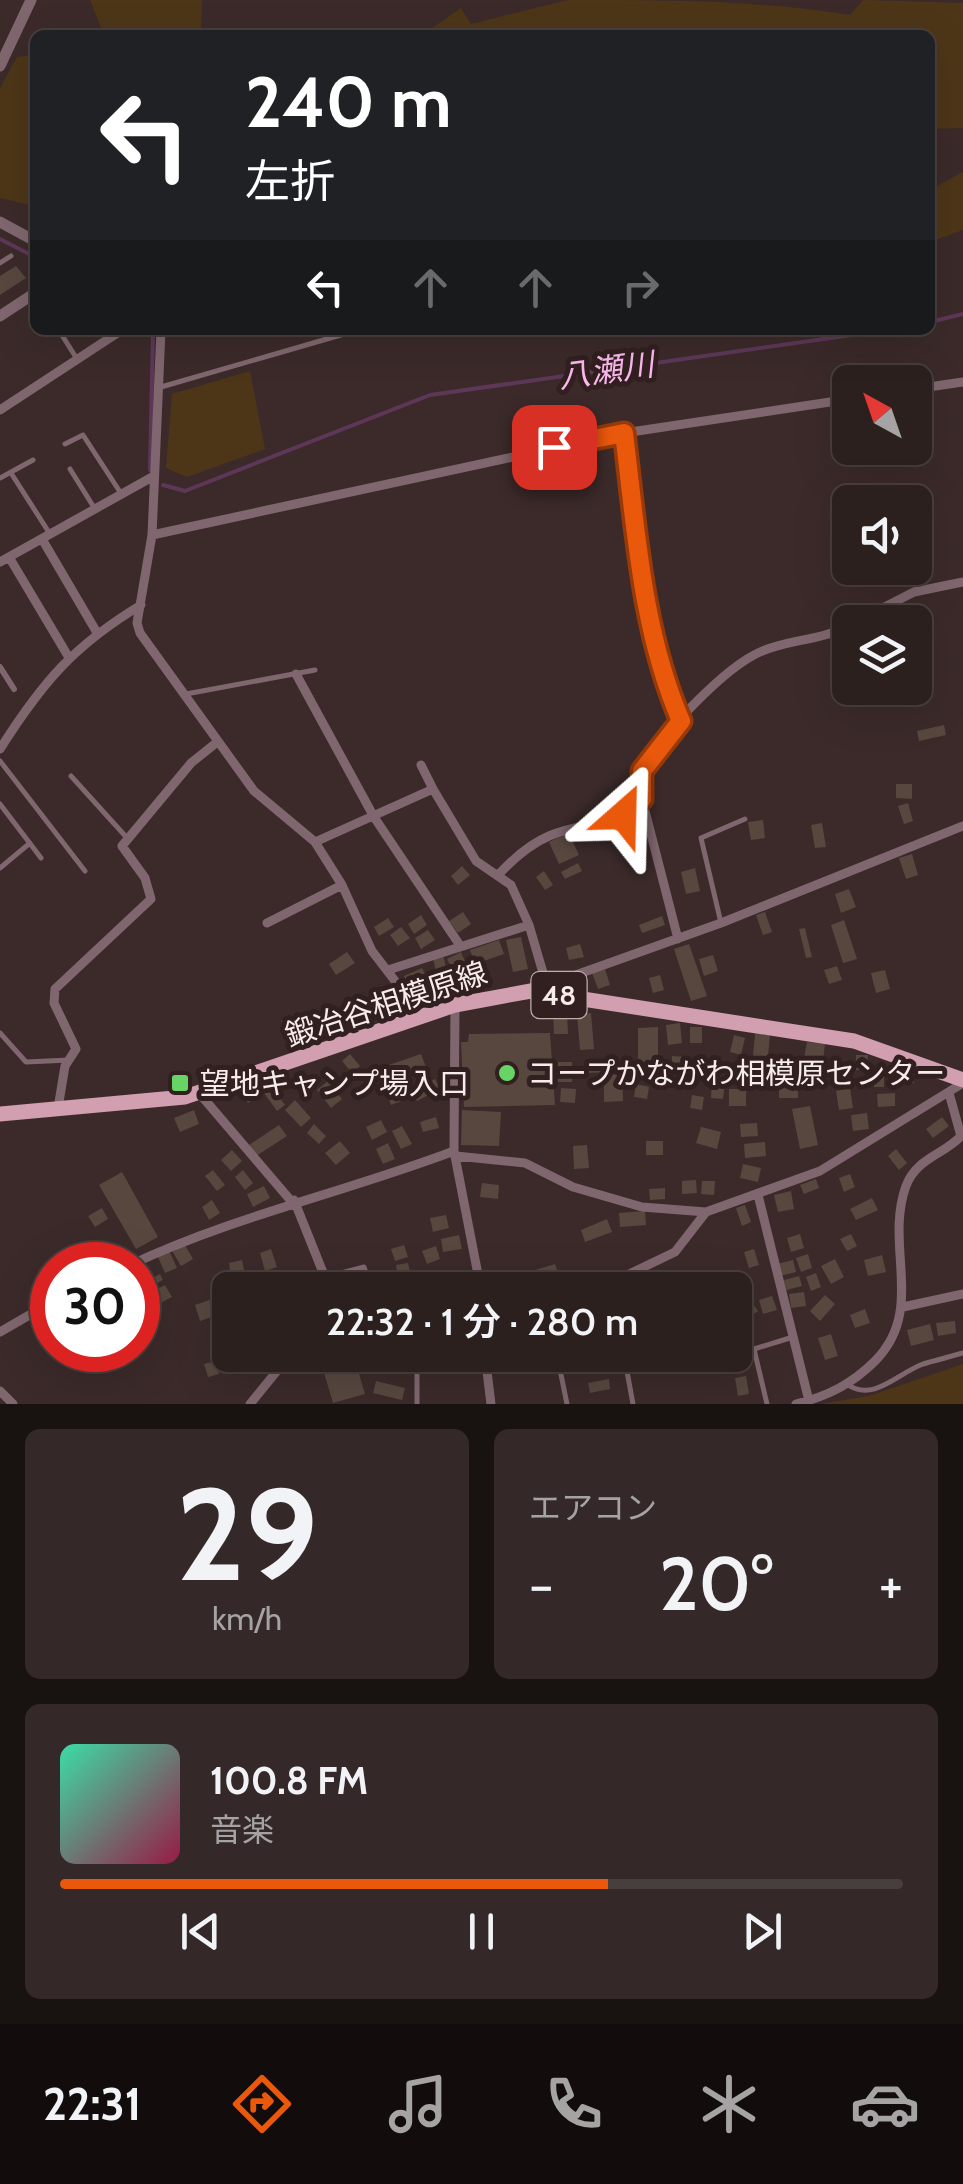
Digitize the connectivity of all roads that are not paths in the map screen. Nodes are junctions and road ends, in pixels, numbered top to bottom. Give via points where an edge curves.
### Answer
1 (31, 0) edge
2 (0, 66) edge
3 (0, 222) edge
4 (30, 238) edge
5 (11, 256) dead end
6 (0, 263) edge
7 (30, 296) edge
8 (0, 316) edge
9 (62, 335) edge
10 (113, 335) edge
11 (161, 335) edge
12 (340, 335) edge
13 (77, 359) junction
14 (963, 382) edge
15 (161, 386) junction
16 (932, 387) edge
17 (832, 402) edge
18 (0, 410) edge
19 (624, 433) junction
20 (65, 444) dead end
21 (34, 460) dead end
22 (70, 469) dead end
23 (12, 472) junction
24 (154, 476) junction
25 (0, 478) edge
26 (122, 495) junction
27 (96, 509) junction
28 (152, 535) junction
29 (46, 536) junction
30 (4, 559) edge
31 (963, 582) edge
32 (141, 604) junction
33 (889, 605) edge
34 (96, 631) junction
35 (832, 634) edge
36 (68, 656) junction
37 (0, 667) edge
38 (315, 670) dead end
39 (296, 674) junction
40 (14, 689) dead end
41 (182, 695) junction
42 (681, 721) junction
43 (216, 743) junction
44 (0, 749) edge
45 (0, 761) edge
46 (422, 765) dead end
47 (71, 776) dead end
48 (433, 789) junction
49 (642, 799) junction
50 (0, 804) edge
51 (374, 817) junction
52 (745, 818) dead end
53 (963, 826) edge
54 (128, 839) junction
55 (315, 842) junction
56 (30, 843) junction
57 (41, 858) dead end
58 (0, 868) edge
59 (85, 872) dead end
60 (499, 874) junction
61 (342, 885) junction
62 (267, 923) dead end
63 (722, 923) junction
64 (530, 925) junction
65 (678, 939) junction
66 (459, 944) junction
67 (388, 970) junction
68 (546, 983) junction
69 (530, 991) junction
70 (455, 1005) junction
71 (422, 1016) junction
72 (0, 1033) edge
73 (69, 1060) junction
74 (963, 1082) edge
75 (199, 1093) junction
76 (949, 1093) junction
77 (58, 1108) junction
78 (0, 1114) edge
79 (455, 1154) junction
80 (758, 1195) junction
81 (293, 1201) junction
82 (706, 1212) junction
83 (160, 1251) edge
84 (324, 1272) edge
85 (478, 1272) edge
86 (633, 1272) edge
87 (963, 1294) edge
88 (903, 1307) junction
89 (30, 1315) edge
90 (0, 1332) edge
91 (793, 1337) junction
92 (963, 1353) edge
93 (276, 1372) edge
94 (417, 1372) edge
95 (487, 1372) edge
96 (561, 1372) edge
97 (627, 1372) edge
98 (848, 1385) junction
99 (0, 1391) edge
100 (809, 1401) junction
101 (13, 1404) edge
102 (250, 1404) edge
103 (417, 1404) edge
104 (491, 1404) edge
105 (568, 1404) edge
106 (633, 1404) edge
107 (767, 1404) edge
108 (796, 1404) edge

1 - 2 street
3 - 4 street
5 - 6 lane
7 - 8 street
9 - 13 lane
10 - 13 street
11 - 15 street
12 - 15 lane
13 - 18 street
14 - 16 street
15 - 24 street
17 - 19 street
19 - 28 street
19 - 42 street via 656,651
20 - 26 lane via 83,435
21 - 23 lane
22 - 27 lane
23 - 25 lane
23 - 29 lane
24 - 26 street
24 - 28 street
26 - 27 street
27 - 29 street
28 - 32 street
29 - 30 street
29 - 34 street
30 - 36 street
31 - 33 street
32 - 34 street
32 - 41 street via 140,633
34 - 36 street
35 - 42 street via 740,662
36 - 44 street
37 - 40 street
38 - 39 lane
39 - 41 lane
39 - 51 street
41 - 43 street
42 - 49 street via 642,771
43 - 54 street via 191,762
43 - 55 street via 263,801
45 - 59 lane
46 - 48 street
47 - 54 lane
48 - 51 street
48 - 60 street via 476,861
49 - 60 street via 608,824 535,843
49 - 65 street
50 - 56 lane
51 - 55 street
51 - 66 street
52 - 63 lane via 701,838
53 - 63 street
54 - 73 street via 122,846 151,900 55,989 54,1003 76,1049
55 - 61 street
56 - 57 lane
56 - 58 lane
60 - 64 street
61 - 62 street
61 - 67 street via 372,951
63 - 65 street
64 - 66 street
64 - 68 street
65 - 68 street
66 - 67 street
67 - 71 street
68 - 69 street
69 - 70 main road, 鍛冶谷相模原線 / 48
69 - 74 main road, 鍛冶谷相模原線 / 48 via 854,1041
70 - 71 main road, 鍛冶谷相模原線 / 48
70 - 79 street
71 - 75 main road, 鍛冶谷相模原線 / 48
72 - 73 lane via 26,1062
73 - 77 street
74 - 76 street
75 - 77 main road, 鍛冶谷相模原線 / 48 via 137,1105
75 - 81 street
76 - 80 street via 820,1170
76 - 88 street via 961,1136 933,1153 906,1186
77 - 78 main road, 鍛冶谷相模原線 / 48
79 - 81 street
79 - 82 street via 526,1163 573,1187 642,1207
79 - 85 street
80 - 82 street
80 - 91 street
81 - 83 street
81 - 84 street
82 - 86 street via 674,1252
87 - 88 street
88 - 98 street via 889,1347
89 - 90 street
91 - 100 street
91 - 107 lane via 754,1349
92 - 98 lane via 920,1365 874,1390 857,1392
93 - 102 street
94 - 103 lane
95 - 104 street
96 - 105 lane
97 - 106 lane
98 - 100 street
99 - 101 street
100 - 108 street

